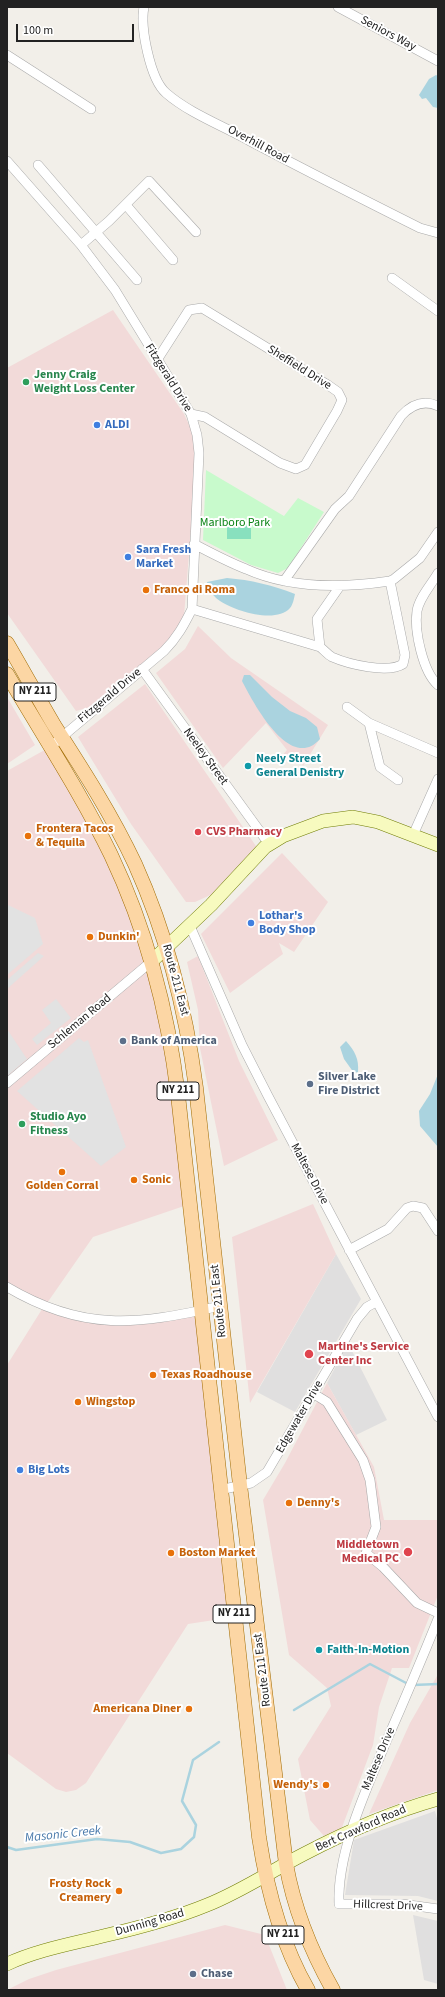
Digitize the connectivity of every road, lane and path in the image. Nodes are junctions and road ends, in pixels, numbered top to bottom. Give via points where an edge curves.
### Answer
1 (338, 7) edge
2 (142, 8) edge
3 (7, 55) edge
4 (438, 61) edge
5 (91, 109) dead end
6 (7, 161) edge
7 (38, 165) dead end
8 (126, 205) junction
9 (96, 232) junction
10 (196, 232) dead end
11 (438, 233) edge
12 (80, 245) junction
13 (174, 260) dead end
14 (392, 278) dead end
15 (137, 280) dead end
16 (438, 311) edge
17 (157, 360) junction
18 (438, 406) edge
19 (191, 414) junction
20 (438, 532) edge
21 (194, 544) junction
22 (438, 573) edge
23 (284, 581) junction
24 (390, 581) junction
25 (340, 586) junction
26 (192, 609) junction
27 (7, 644) edge
28 (320, 647) junction
29 (142, 669) junction
30 (7, 674) edge
31 (438, 685) edge
32 (347, 707) dead end
33 (369, 723) junction
34 (62, 736) junction
35 (50, 747) junction
36 (438, 753) edge
37 (398, 780) dead end
38 (438, 780) edge
39 (413, 835) junction
40 (269, 844) junction
41 (438, 845) edge
42 (190, 926) junction
43 (167, 947) junction
44 (152, 961) junction
45 (7, 1083) edge
46 (438, 1231) edge
47 (349, 1250) junction
48 (7, 1287) edge
49 (376, 1302) junction
50 (220, 1306) junction
51 (201, 1310) junction
52 (314, 1394) junction
53 (438, 1417) edge
54 (240, 1485) junction
55 (220, 1490) junction
56 (438, 1613) edge
57 (438, 1619) edge
58 (438, 1798) edge
59 (351, 1831) junction
60 (286, 1864) junction
61 (266, 1877) junction
62 (339, 1904) joint
63 (438, 1909) edge
64 (7, 1964) edge
65 (308, 1990) edge
66 (333, 1990) edge

1 - 4 street, Seniors Way
2 - 11 street, Overhill Road via 148,57 166,92 191,110 420,228
3 - 5 street
6 - 12 street, Fitzgerald Drive
7 - 9 street
8 - 9 street
8 - 10 street via 149,181
8 - 13 street
9 - 12 street
9 - 15 street
12 - 17 street, Fitzgerald Drive via 115,290
14 - 16 street
17 - 19 street, Fitzgerald Drive
17 - 19 street, Sheffield Drive via 189,310 202,308 328,385 338,392 342,400 305,465 296,470 280,463 205,417
18 - 23 street via 421,403 408,409 401,416 349,496 335,509
19 - 21 street, Fitzgerald Drive via 199,453
20 - 24 street via 420,558
21 - 23 street via 246,569
21 - 26 street, Fitzgerald Drive
22 - 31 street via 421,599 417,611 424,662 431,678
23 - 25 street
24 - 25 street
24 - 28 street via 403,643 403,664 391,669 378,669 331,656
25 - 28 street via 317,620
26 - 28 street
26 - 29 street, Fitzgerald Drive via 175,640
27 - 34 main road, Route 211 East / NY 211
29 - 34 street, Fitzgerald Drive
29 - 40 street, Neeley Street
30 - 35 main road, Route 211 East / NY 211
32 - 33 street
33 - 36 street
33 - 37 street via 380,766
34 - 35 street, Fitzgerald Drive
34 - 43 main road, Route 211 East / NY 211 via 104,805 129,853 148,894
35 - 44 main road, Route 211 East / NY 211 via 110,854
38 - 39 street
39 - 40 street via 370,820 346,817 315,823
39 - 41 street
40 - 42 street
42 - 43 street
42 - 47 street, Maltese Drive via 242,1045
43 - 44 street
43 - 50 main road, Route 211 East / NY 211 via 183,1010 192,1060
44 - 45 street, Schleman Road
44 - 51 main road, Route 211 East / NY 211 via 175,1067
46 - 47 street via 423,1208 413,1206 407,1208 388,1229
47 - 49 street, Maltese Drive
48 - 51 street via 56,1310 96,1320 133,1321
49 - 52 street, Edgewater Drive via 366,1308 357,1319
49 - 53 street, Maltese Drive
50 - 51 street
50 - 54 main road, Route 211 East / NY 211
51 - 55 main road, Route 211 East / NY 211
52 - 54 street, Edgewater Drive via 267,1472 258,1480
52 - 56 street via 327,1402 363,1460 370,1480 376,1527 366,1552 383,1566 417,1603
54 - 55 street, Edgewater Drive
54 - 60 main road, Route 211 East / NY 211
55 - 61 main road, Route 211 East / NY 211 via 257,1819
57 - 59 street, Maltese Drive
58 - 59 street, Bert Crawford Road
59 - 60 street, Bert Crawford Road
59 - 62 street, Maltese Drive via 341,1877
60 - 61 street, Dunning Road
60 - 66 main road, Route 211 East / NY 211 via 302,1922
61 - 64 street, Dunning Road via 225,1898 182,1915 48,1950
61 - 65 main road, Route 211 East / NY 211 via 279,1925
62 - 63 street, Hillcrest Drive via 402,1904

